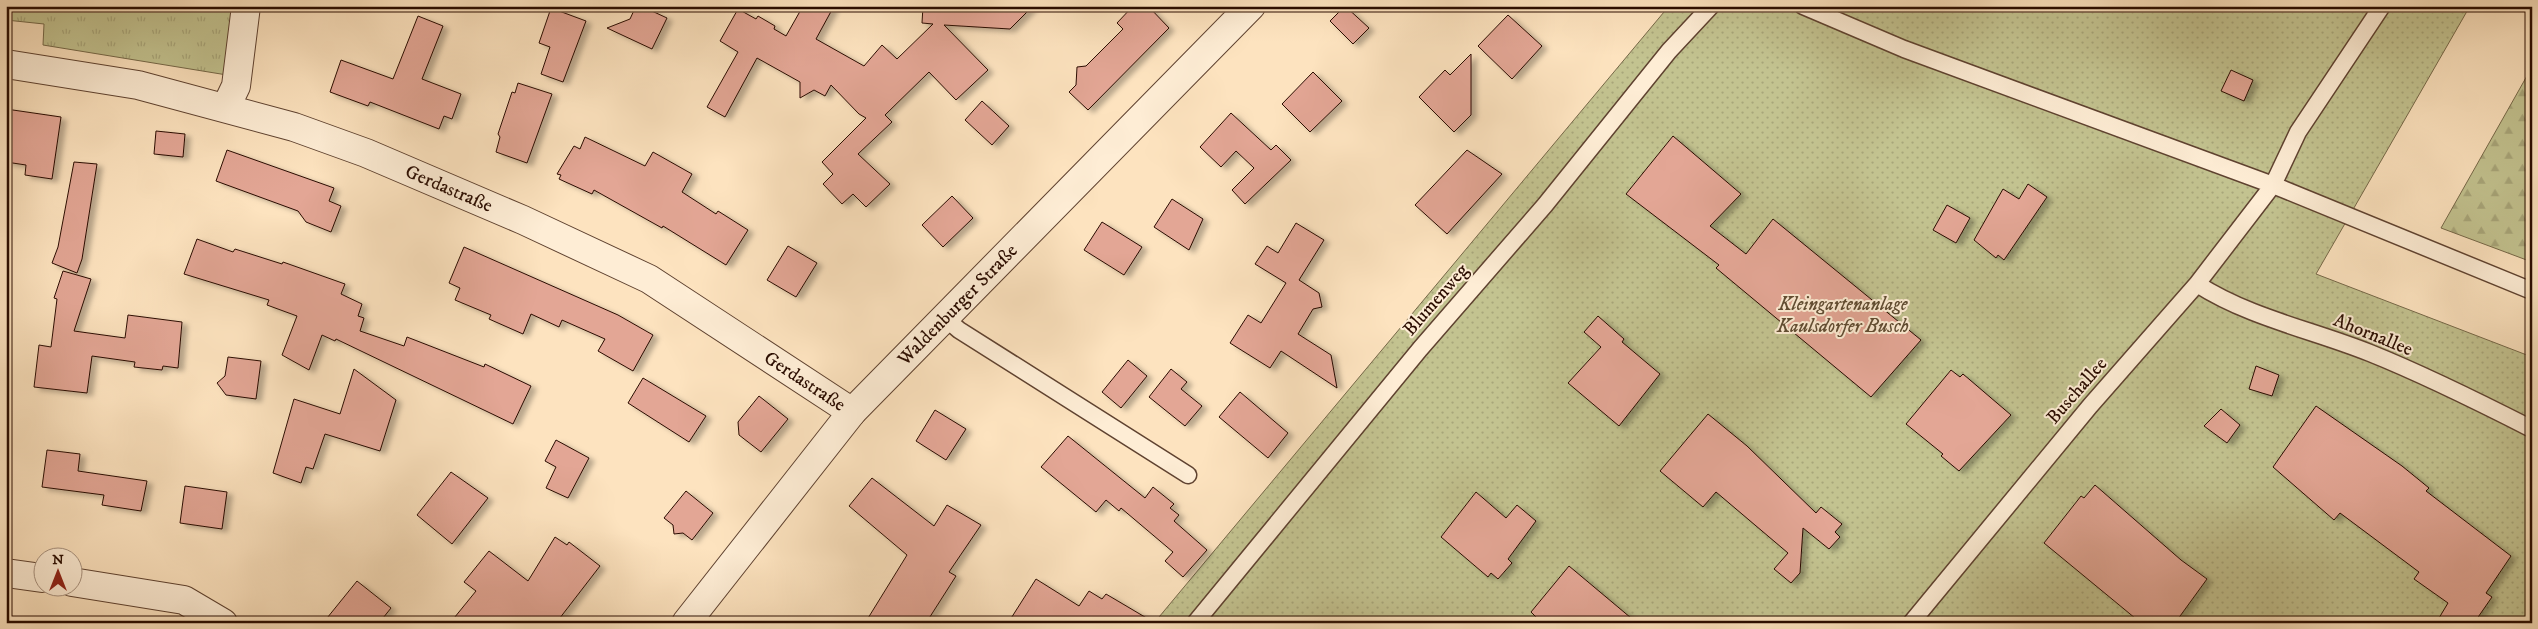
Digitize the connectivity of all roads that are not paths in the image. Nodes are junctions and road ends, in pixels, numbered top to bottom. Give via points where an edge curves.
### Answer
1 (246, 6) edge
2 (1251, 6) edge
3 (1711, 6) edge
4 (1803, 6) edge
5 (2382, 6) edge
6 (6, 64) edge
7 (226, 107) junction
8 (2273, 185) junction
9 (2198, 284) junction
10 (2532, 291) edge
11 (944, 318) junction
12 (852, 412) junction
13 (2532, 429) edge
14 (1188, 475) dead end
15 (6, 573) edge
16 (32, 577) edge
17 (82, 584) edge
18 (223, 623) edge
19 (686, 623) edge
20 (1195, 623) edge
21 (1911, 623) edge

1 - 7 street via 236,86
2 - 11 street, Waldenburger Straße
3 - 20 lane, Blumenweg via 1669,51
4 - 8 lane via 1904,49
5 - 8 lane, Buschallee via 2298,132
6 - 7 street, Gerdastraße via 138,85
7 - 12 street, Gerdastraße via 366,153 523,220 649,279
8 - 9 lane, Buschallee
8 - 10 lane
9 - 13 lane, Ahornallee via 2225,302 2370,353
9 - 21 lane, Buschallee via 2090,406
11 - 12 street, Waldenburger Straße
11 - 14 lane
12 - 19 street, Waldenburger Straße
15 - 16 street
17 - 18 street via 184,600

